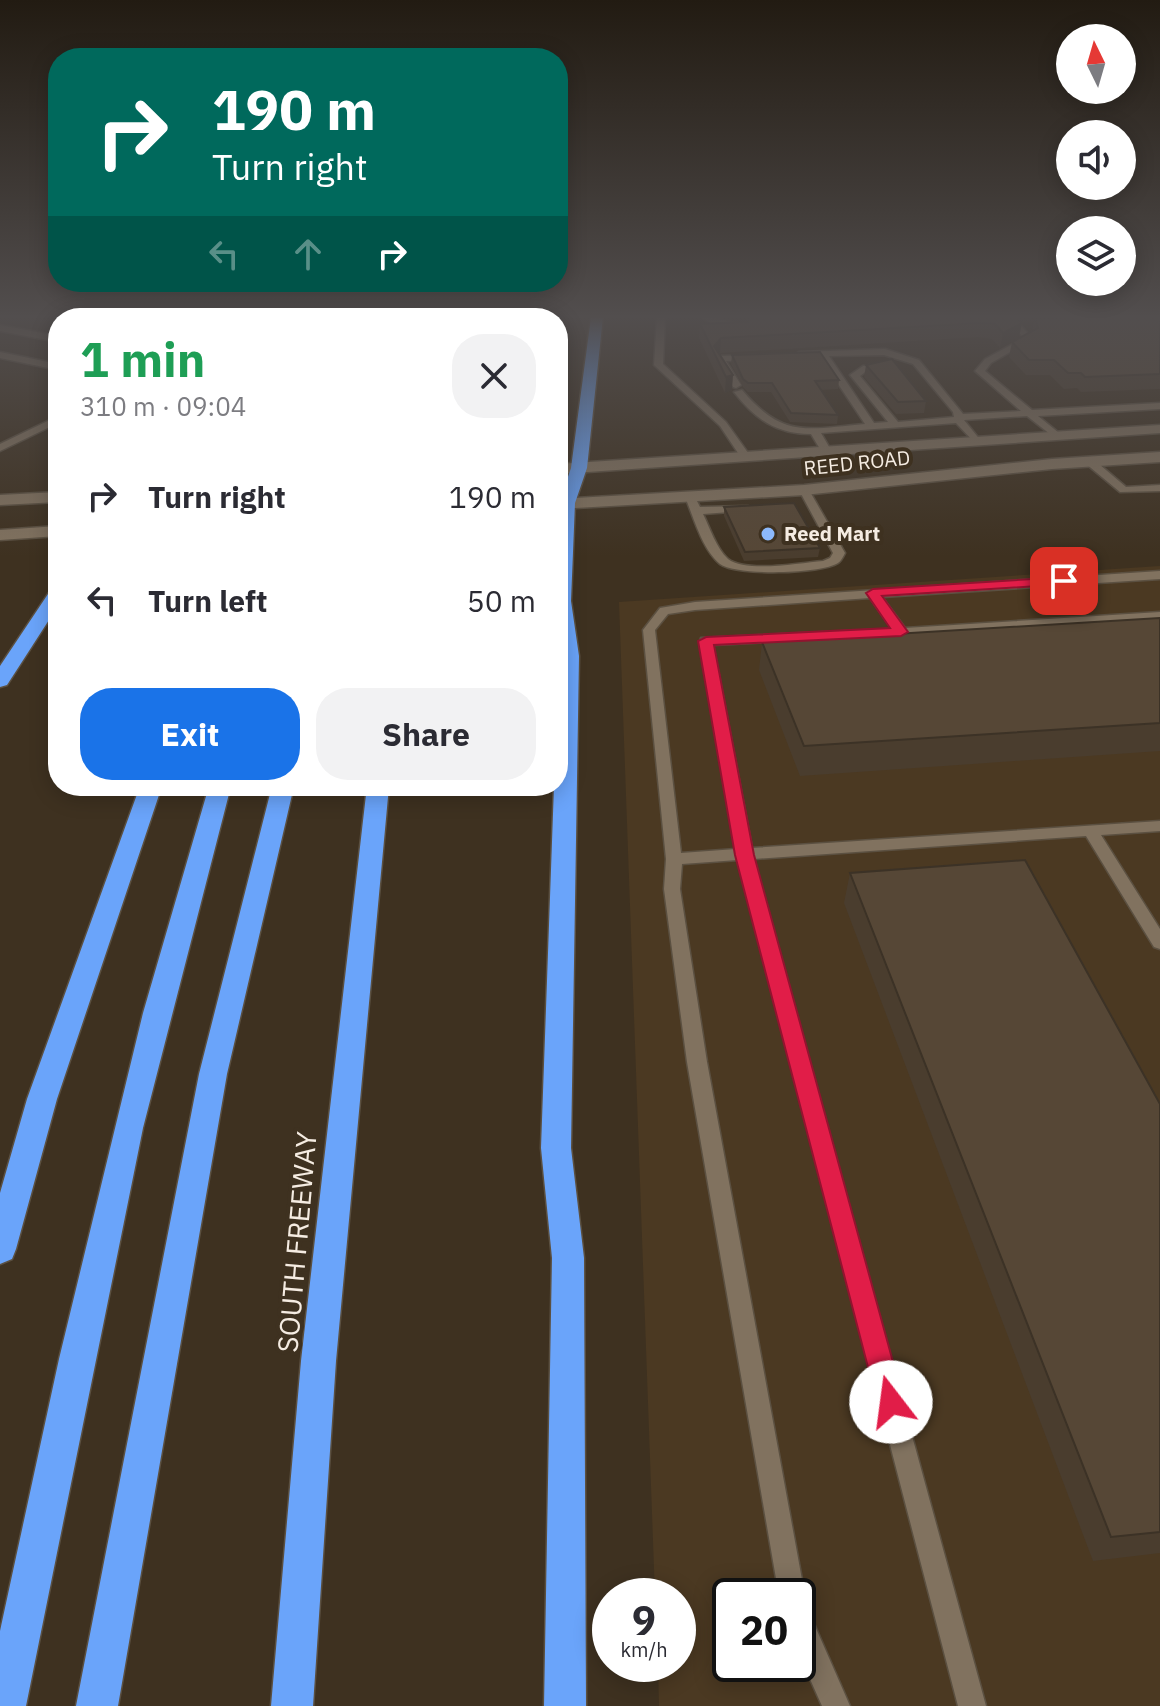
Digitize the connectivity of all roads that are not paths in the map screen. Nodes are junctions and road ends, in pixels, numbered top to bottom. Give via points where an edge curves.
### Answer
1 (588, 397) edge
2 (693, 397) edge
3 (744, 397) edge
4 (851, 397) edge
5 (872, 397) edge
6 (942, 397) edge
7 (1010, 397) edge
8 (1160, 406) edge
9 (1029, 413) junction
10 (959, 419) junction
11 (893, 422) junction
12 (48, 424) edge
13 (871, 426) junction
14 (1160, 429) edge
15 (814, 431) junction
16 (1055, 435) junction
17 (976, 441) junction
18 (0, 448) edge
19 (827, 452) junction
20 (746, 457) junction
21 (1160, 457) edge
22 (1089, 461) junction
23 (579, 468) junction
24 (568, 469) edge
25 (1160, 488) edge
26 (568, 491) edge
27 (808, 497) junction
28 (48, 498) edge
29 (0, 500) edge
30 (568, 503) edge
31 (694, 504) junction
32 (783, 505) edge
33 (754, 507) edge
34 (48, 532) edge
35 (0, 535) edge
36 (1160, 575) edge
37 (873, 593) junction
38 (48, 607) edge
39 (1160, 616) edge
40 (901, 632) junction
41 (568, 648) edge
42 (0, 681) edge
43 (568, 694) edge
44 (148, 796) edge
45 (217, 796) edge
46 (281, 796) edge
47 (377, 796) edge
48 (565, 796) edge
49 (1160, 826) edge
50 (1090, 830) junction
51 (745, 855) junction
52 (674, 859) junction
53 (1160, 943) edge
54 (0, 1249) edge
55 (789, 1578) edge
56 (816, 1661) edge
57 (5, 1706) edge
58 (97, 1706) edge
59 (292, 1706) edge
60 (565, 1706) edge
61 (836, 1706) edge
62 (972, 1706) edge

1 - 23 highway
2 - 20 lane via 723,424
3 - 15 lane via 757,415 789,432
4 - 13 lane
5 - 11 lane
6 - 10 lane
7 - 9 lane
8 - 9 lane
9 - 10 lane
9 - 16 lane
10 - 11 lane
10 - 17 lane
11 - 13 lane
12 - 18 lane
13 - 15 lane
14 - 16 street, REED ROAD
15 - 19 lane
16 - 17 street, REED ROAD
16 - 22 street
17 - 19 street, REED ROAD
19 - 20 street, REED ROAD
20 - 23 street, REED ROAD
21 - 22 street, REED ROAD
22 - 25 lane via 1124,490
22 - 27 street, REED ROAD
23 - 24 street, REED ROAD
23 - 26 highway
27 - 31 street, REED ROAD
27 - 31 lane via 839,553 825,564 735,568 722,562
27 - 32 lane
28 - 29 street
30 - 31 street, REED ROAD
31 - 33 lane
34 - 35 street
36 - 37 lane
37 - 40 lane
37 - 52 lane via 664,611 649,630
38 - 42 highway
39 - 40 lane
40 - 51 lane via 706,641
41 - 43 highway
44 - 54 highway via 42,1099
45 - 57 highway via 170,951
46 - 58 highway via 213,1074
47 - 59 highway, SOUTH FREEWAY via 338,1155
48 - 60 highway via 556,1148 568,1258
49 - 50 lane
50 - 51 lane
50 - 53 lane
51 - 52 lane
51 - 62 lane
52 - 55 lane via 672,889 697,1062
56 - 61 lane

